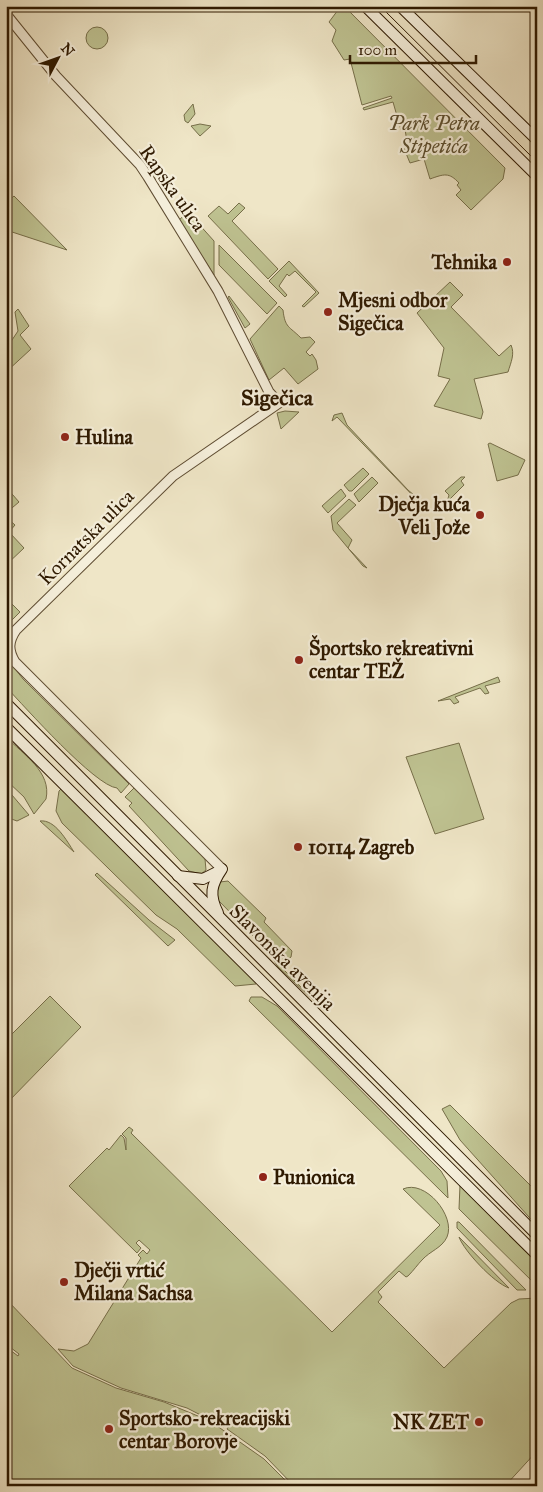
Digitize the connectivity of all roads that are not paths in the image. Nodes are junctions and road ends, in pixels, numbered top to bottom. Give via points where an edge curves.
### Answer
1 (366, 6) edge
2 (400, 6) edge
3 (6, 14) edge
4 (537, 140) edge
5 (535, 170) edge
6 (279, 403) joint
7 (6, 694) edge
8 (6, 703) edge
9 (6, 727) edge
10 (42, 738) junction
11 (222, 869) junction
12 (177, 876) junction
13 (225, 924) junction
14 (537, 1235) edge
15 (537, 1255) edge

1 - 5 main road
2 - 4 main road
3 - 6 street, Rapska ulica via 56,76 148,177 218,291 269,392
6 - 11 street, Kornatska ulica via 173,476 16,630 9,642 15,662
7 - 10 main road
8 - 10 main road, Slavonska avenija
9 - 15 main road, Slavonska avenija
10 - 12 main road, Slavonska avenija
11 - 12 main road via 203,878
11 - 13 main road via 211,894
12 - 13 main road, Slavonska avenija
13 - 14 main road, Slavonska avenija

